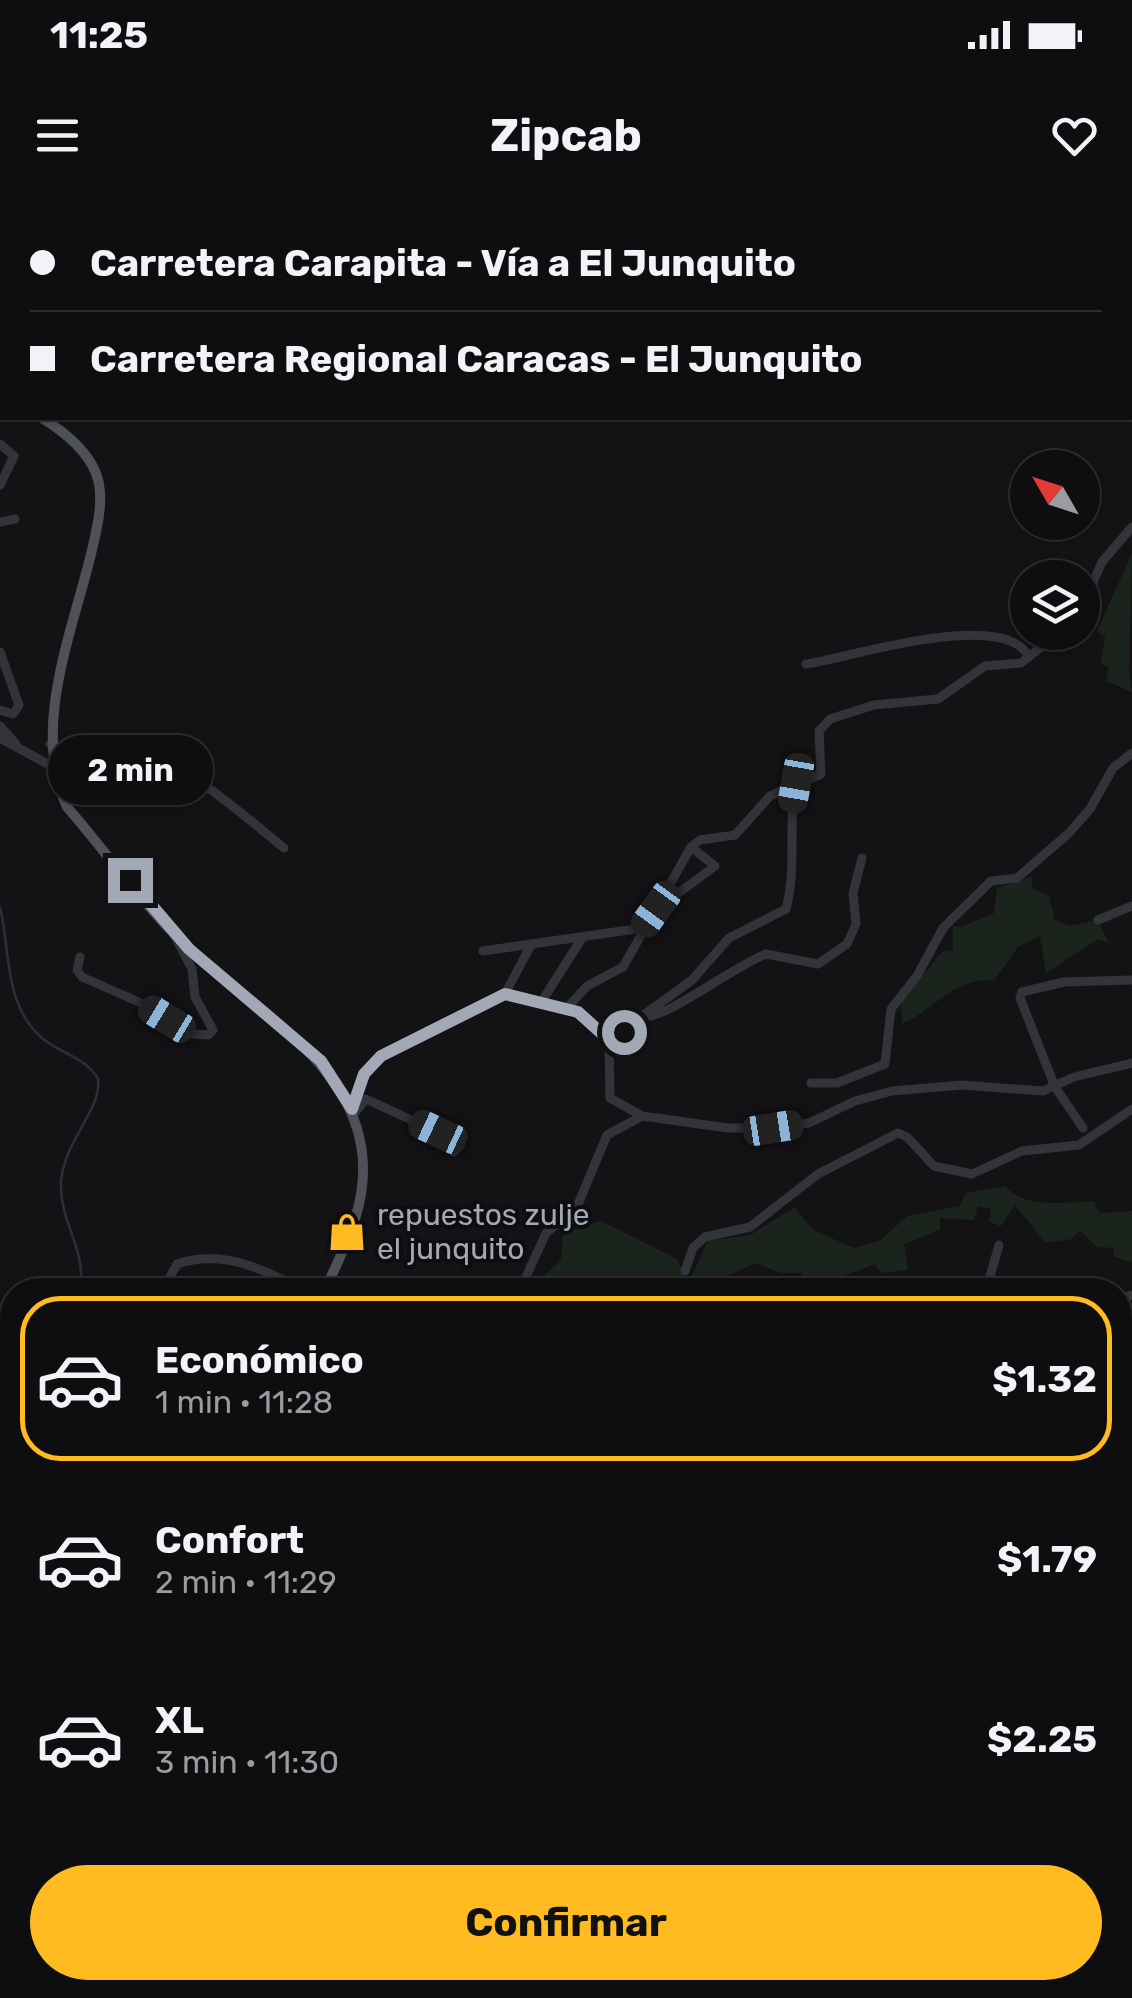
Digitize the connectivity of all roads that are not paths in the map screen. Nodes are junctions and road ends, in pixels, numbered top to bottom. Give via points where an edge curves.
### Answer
1 (45, 420) edge
2 (0, 444) edge
3 (4, 471) edge
4 (0, 485) edge
5 (15, 519) dead end
6 (0, 522) edge
7 (1132, 527) edge
8 (1100, 566) edge
9 (1038, 650) edge
10 (0, 652) edge
11 (1029, 657) junction
12 (806, 664) dead end
13 (0, 710) edge
14 (0, 726) edge
15 (0, 738) edge
16 (50, 744) junction
17 (1132, 753) edge
18 (24, 754) junction
19 (53, 767) junction
20 (796, 783) junction
21 (692, 846) junction
22 (284, 848) dead end
23 (862, 858) dead end
24 (1132, 906) edge
25 (656, 909) junction
26 (1098, 920) dead end
27 (642, 928) junction
28 (172, 929) junction
29 (582, 938) junction
30 (531, 945) junction
31 (483, 951) dead end
32 (80, 957) dead end
33 (1132, 980) edge
34 (505, 994) junction
35 (542, 1002) junction
36 (565, 1010) junction
37 (644, 1017) junction
38 (609, 1040) junction
39 (1132, 1063) edge
40 (811, 1083) dead end
41 (1055, 1088) junction
42 (1132, 1109) edge
43 (352, 1112) junction
44 (642, 1116) junction
45 (1083, 1128) dead end
46 (454, 1152) dead end
47 (998, 1245) dead end
48 (685, 1271) dead end
49 (170, 1278) edge
50 (279, 1278) edge
51 (330, 1278) edge
52 (525, 1278) edge
53 (989, 1278) edge

1 - 16 main road via 82,449 97,473 100,505
2 - 3 street via 14,456
3 - 4 street
5 - 6 street
7 - 8 street
9 - 11 street
10 - 13 street via 19,705 12,714
11 - 12 street via 1019,646 974,636
11 - 20 street via 985,666 938,700 874,705 830,719 819,731 821,774
14 - 18 street
15 - 18 street
16 - 19 main road
16 - 22 street via 75,754 136,751 196,781
17 - 40 street via 1113,768 1068,834 1018,878 991,882 943,928 891,1008 885,1064 837,1083
18 - 19 street
19 - 28 main road via 67,807
20 - 21 street via 770,796 734,835
20 - 37 street via 786,909 730,938 705,969
21 - 25 street
21 - 25 street via 715,866
23 - 37 street via 853,893 853,938 832,956 808,965 766,954 718,976 658,1017
24 - 26 street
25 - 27 street
27 - 29 street
27 - 36 street via 623,967 588,986
28 - 32 street via 192,969 195,997 211,1021 208,1035 193,1034 82,977
28 - 43 main road via 321,1061
29 - 30 street
29 - 35 street
30 - 31 street
30 - 34 street
33 - 41 street via 1064,982 1022,992
34 - 35 street
34 - 43 street via 381,1056 364,1074
35 - 36 street
36 - 38 street via 590,1018
37 - 38 street
38 - 44 street via 610,1098
39 - 41 street
41 - 44 street via 892,1091 810,1123 773,1128
41 - 45 street
42 - 48 street via 1080,1145 1022,1151 972,1174 934,1166 898,1133 818,1174 750,1227 705,1237
43 - 46 street via 366,1099 438,1132 456,1129
43 - 51 main road via 362,1184
44 - 52 street via 608,1135 576,1209 546,1233
47 - 53 street
49 - 50 street via 176,1264 212,1258

